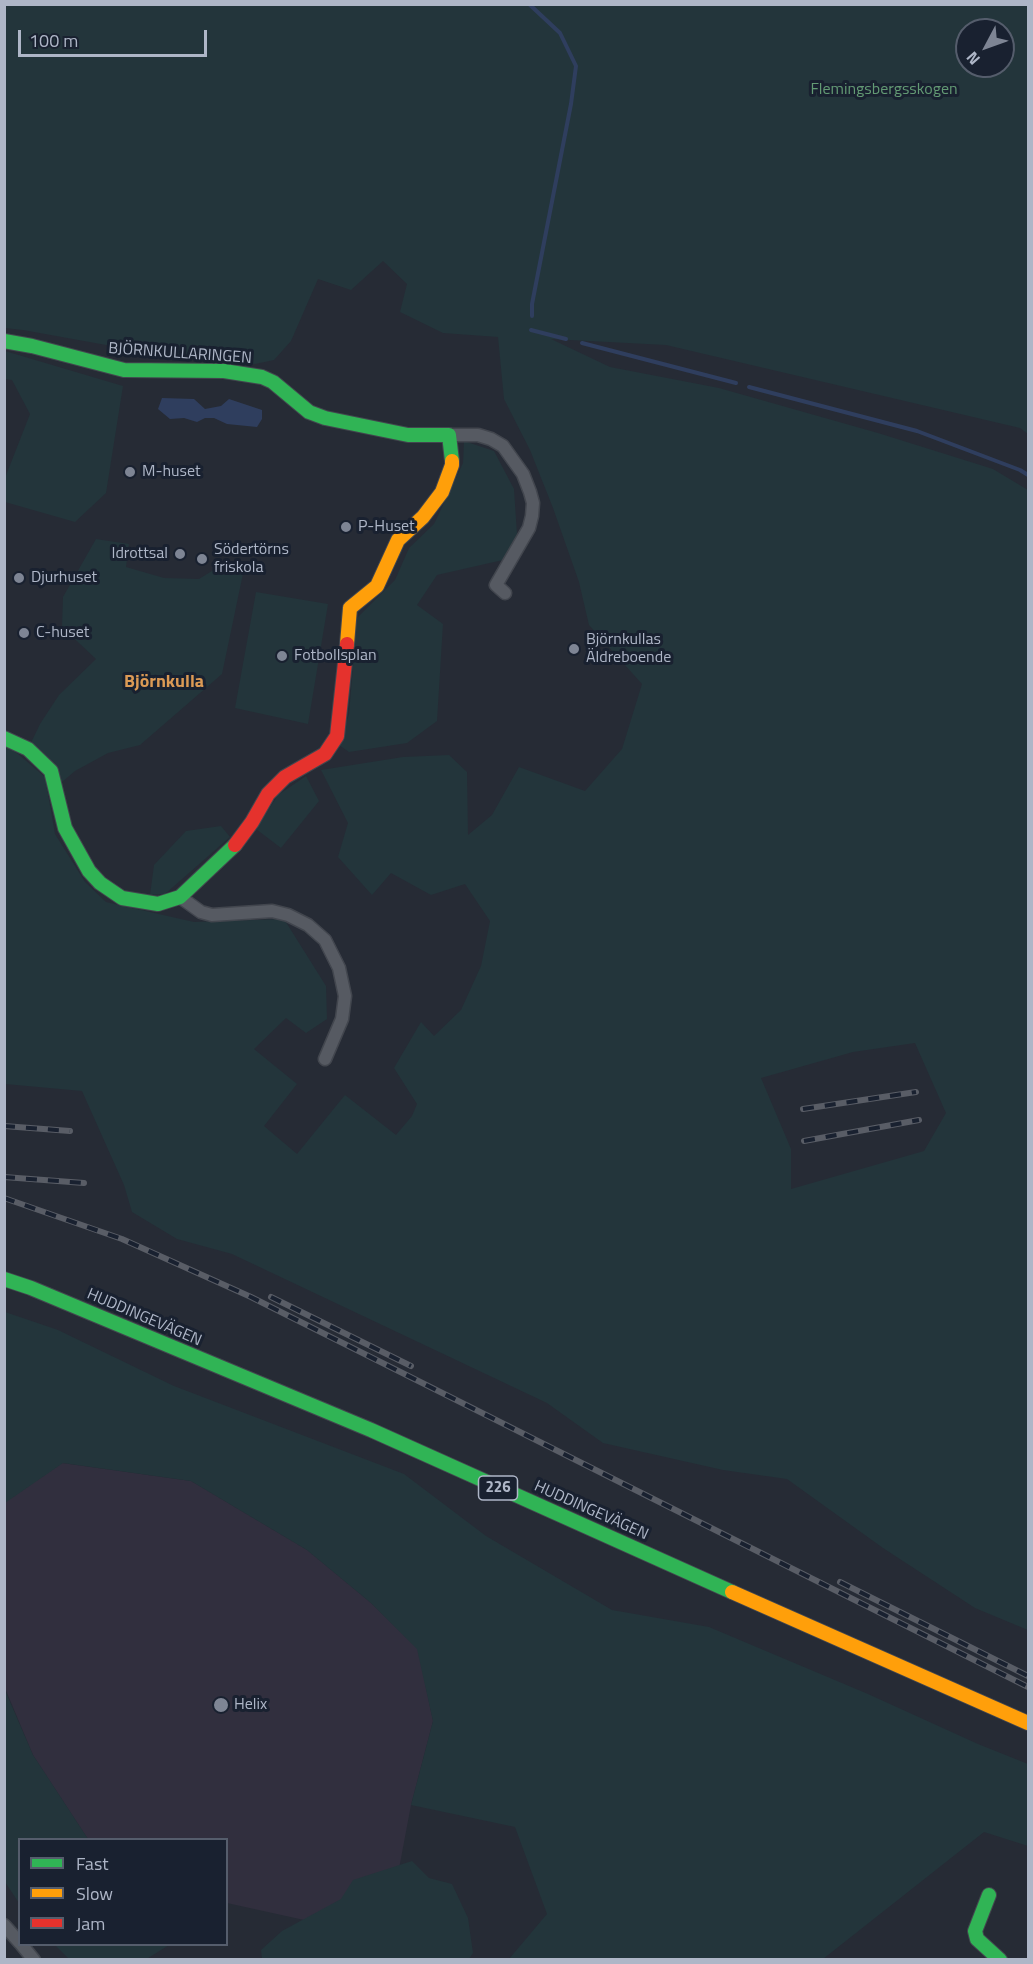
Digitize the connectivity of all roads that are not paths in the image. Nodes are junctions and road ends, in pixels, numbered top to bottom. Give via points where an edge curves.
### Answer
1 (4, 341) edge
2 (449, 435) junction
3 (505, 593) dead end
4 (4, 738) edge
5 (180, 897) junction
6 (325, 1059) dead end
7 (4, 1279) edge
8 (1029, 1723) edge
9 (989, 1895) dead end
10 (4, 1925) edge
11 (18, 1941) edge
12 (23, 1946) edge
13 (34, 1959) edge
14 (1000, 1959) edge

1 - 2 street, BJÖRNKULLARINGEN via 124,370 224,371 262,377 309,411 337,421 408,435
2 - 3 street via 478,435 503,446 523,474 530,492 533,503 529,528 496,585
2 - 5 street via 452,465 442,492 423,518 398,540 377,586 350,608 337,736 325,754 285,777 268,794 231,850
4 - 5 street via 28,749 51,771 65,828 100,883 122,898 137,902 158,904
5 - 6 street via 212,915 272,911 288,915 325,940 339,968 345,996 342,1019
7 - 8 street, HUDDINGEVÄGEN / 226 via 371,1430
9 - 14 street via 975,1931 977,1939
10 - 11 street
12 - 13 street

